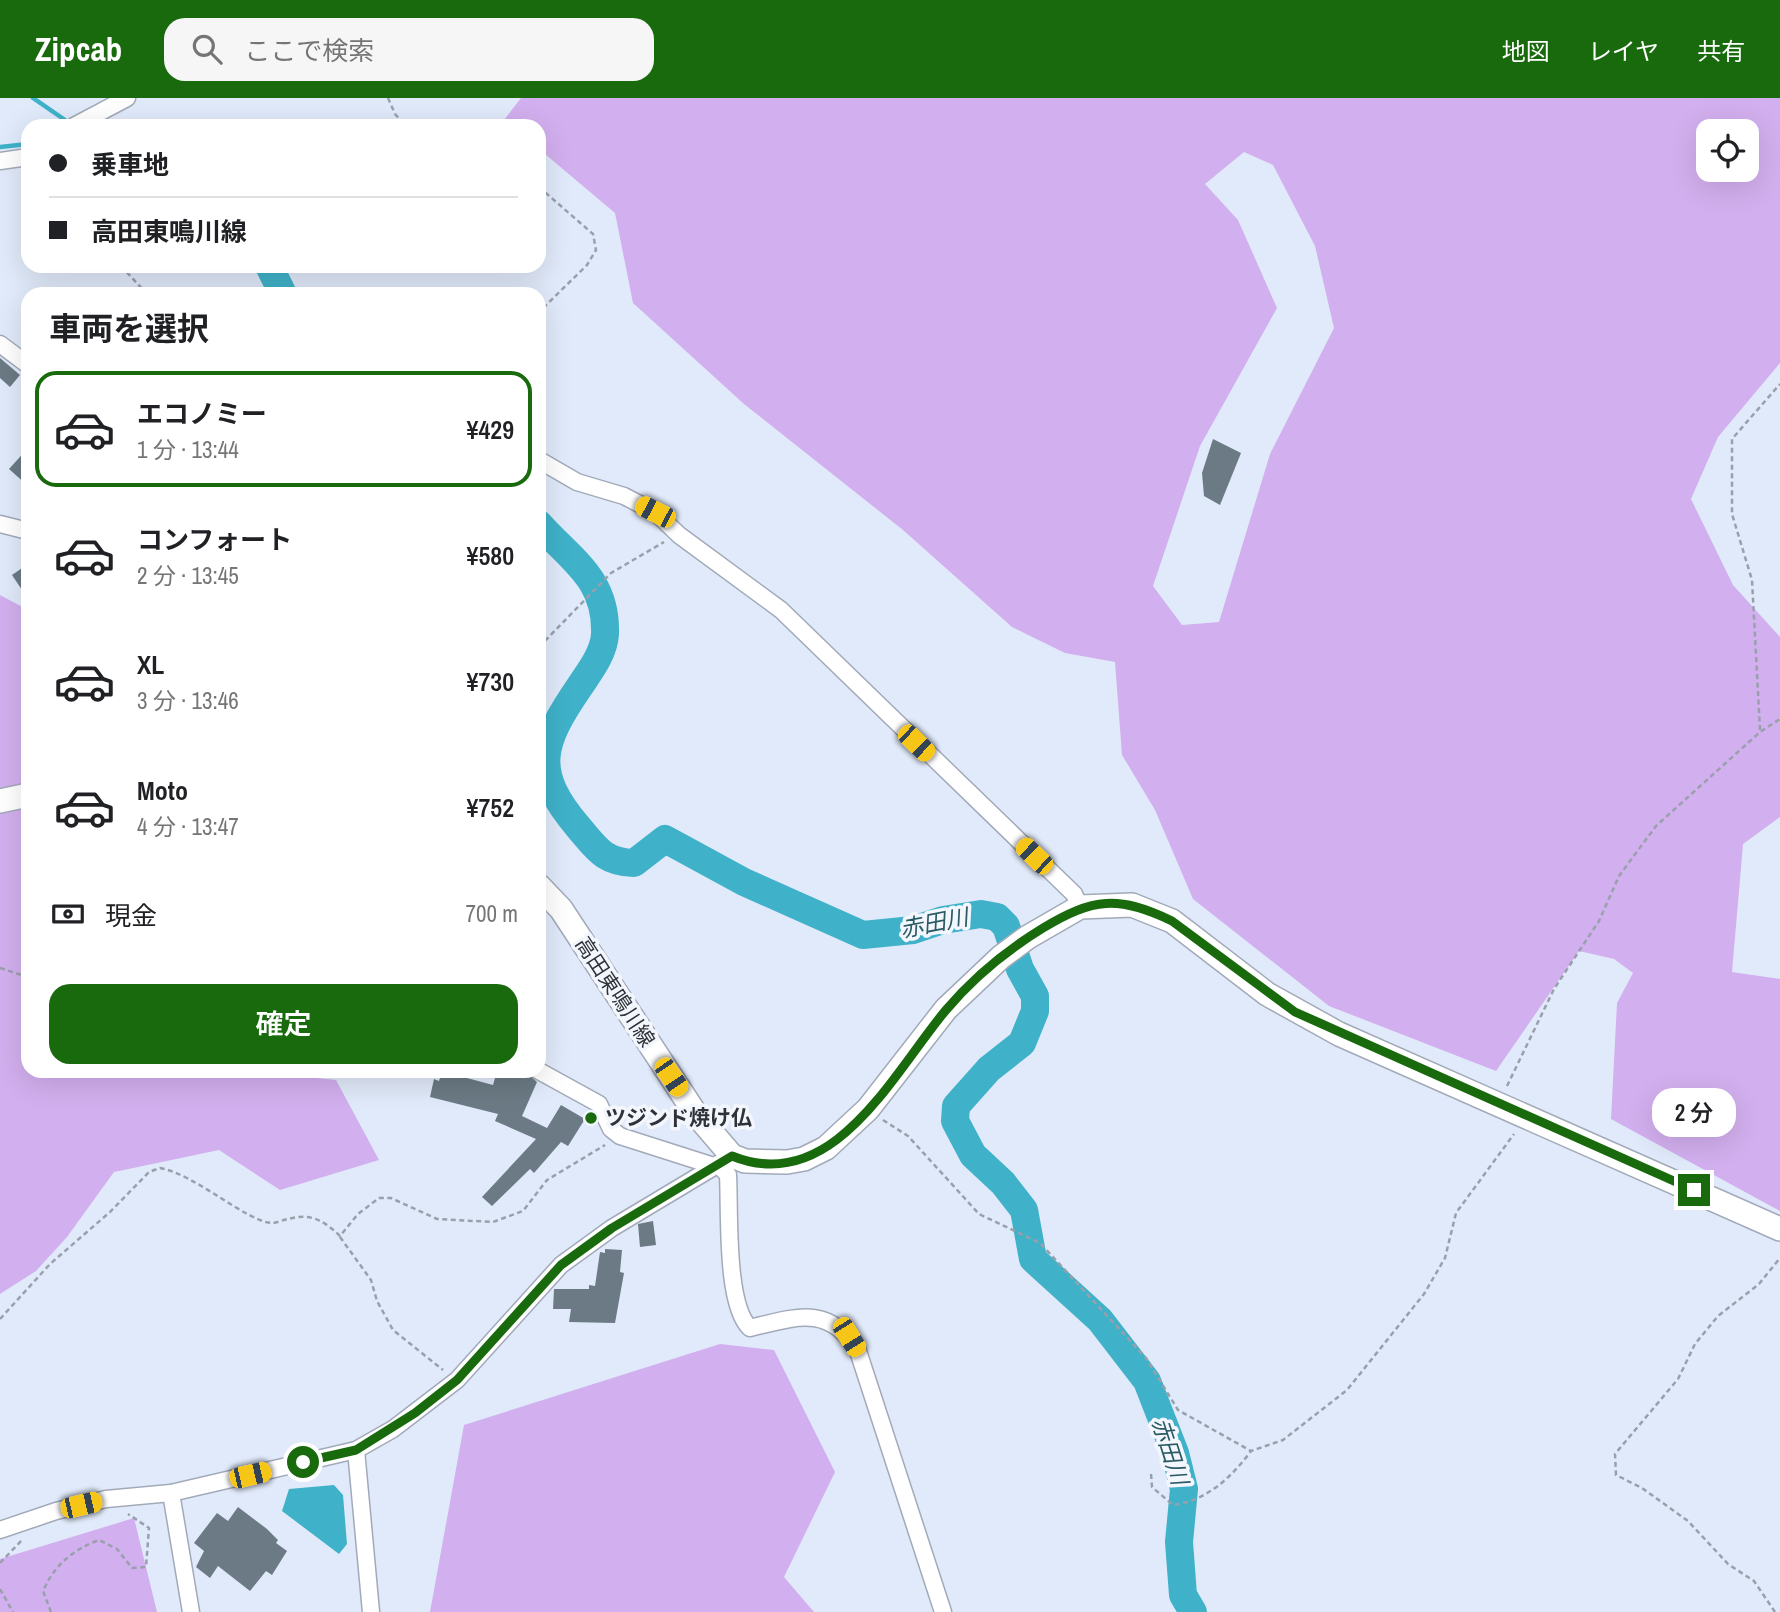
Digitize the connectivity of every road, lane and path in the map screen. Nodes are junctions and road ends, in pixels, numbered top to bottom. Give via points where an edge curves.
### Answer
1 (127, 98) edge
2 (388, 98) edge
3 (87, 119) edge
4 (400, 119) edge
5 (21, 158) edge
6 (0, 162) edge
7 (546, 193) edge
8 (128, 273) edge
9 (140, 287) edge
10 (546, 305) edge
11 (0, 344) edge
12 (21, 360) edge
13 (1780, 384) edge
14 (546, 464) edge
15 (0, 524) edge
16 (21, 529) edge
17 (679, 535) junction
18 (546, 640) edge
19 (1780, 719) edge
20 (1760, 732) junction
21 (21, 796) edge
22 (0, 801) edge
23 (546, 893) edge
24 (1080, 907) junction
25 (0, 968) edge
26 (21, 975) edge
27 (546, 1075) edge
28 (1500, 1103) junction
29 (868, 1110) junction
30 (1526, 1117) junction
31 (620, 1136) junction
32 (721, 1162) junction
33 (1780, 1230) edge
34 (340, 1236) junction
35 (1780, 1258) edge
36 (0, 1319) edge
37 (457, 1380) junction
38 (356, 1450) junction
39 (1251, 1451) junction
40 (1151, 1474) dead end
41 (171, 1493) junction
42 (149, 1528) dead end
43 (0, 1530) edge
44 (0, 1589) edge
45 (13, 1612) edge
46 (51, 1612) edge
47 (191, 1612) edge
48 (371, 1612) edge
49 (943, 1612) edge
50 (1775, 1612) edge

1 - 3 street
2 - 4 path
5 - 6 street
7 - 10 path via 593,234 596,250
8 - 9 path
11 - 12 street
13 - 20 path via 1732,439 1732,514 1752,580
14 - 17 street via 576,482 624,496 655,512
15 - 16 street
17 - 18 path via 611,573
17 - 24 street via 781,610 1074,894
19 - 20 path
20 - 28 path via 1656,826 1619,876 1599,921 1553,989
21 - 22 main road
23 - 32 main road, 高田東鳴川線 via 561,909 695,1113
24 - 28 main road via 1132,905 1172,921 1295,1012
24 - 29 main road via 1001,957 946,1009
25 - 26 path
27 - 31 street via 599,1104 611,1129
28 - 30 main road
29 - 32 main road via 826,1148 804,1159
29 - 39 path via 908,1136 979,1214 1040,1244 1146,1358 1178,1409
30 - 33 main road
30 - 39 path via 1456,1213 1445,1258 1389,1340 1347,1390 1283,1440
31 - 32 street
31 - 34 path via 547,1180 523,1211 493,1222 437,1219 391,1198 379,1198
32 - 37 street via 612,1228 561,1265
32 - 49 street via 728,1175 735,1299 741,1319 750,1328 818,1317 849,1337 858,1351
34 - 36 path via 324,1222 304,1214 271,1223 160,1168 149,1172 50,1264
34 - 37 path via 371,1280 393,1331
35 - 50 path via 1759,1284 1718,1316 1695,1344 1678,1379 1615,1454 1616,1475 1643,1488 1688,1521 1728,1564 1754,1581
37 - 38 street via 393,1429
38 - 41 street
38 - 48 street
39 - 40 path via 1234,1474 1194,1502 1173,1505 1152,1487
41 - 43 street via 106,1499
41 - 47 street
42 - 46 path via 146,1567 132,1568 117,1549 99,1540 69,1556 52,1571 43,1591
44 - 45 path

